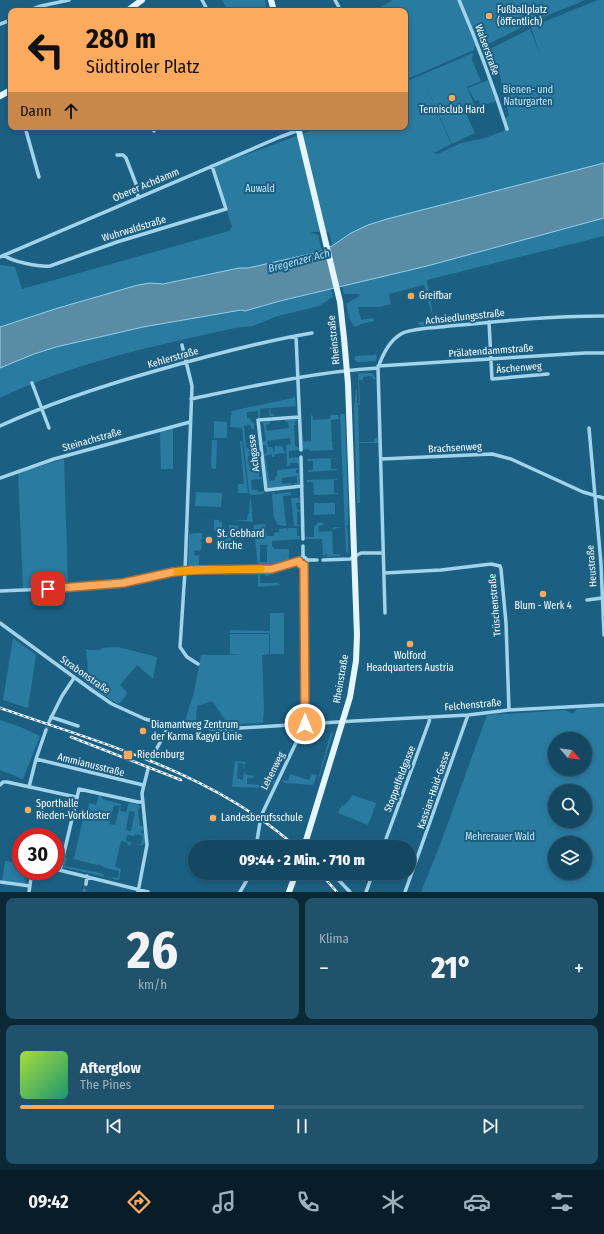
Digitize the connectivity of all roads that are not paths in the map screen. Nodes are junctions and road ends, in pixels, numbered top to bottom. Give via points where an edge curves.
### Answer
1 (69, 0) edge
2 (142, 0) edge
3 (459, 0) edge
4 (35, 8) edge
5 (131, 8) edge
6 (506, 129) dead end
7 (26, 130) edge
8 (295, 130) edge
9 (299, 130) edge
10 (118, 155) dead end
11 (212, 166) junction
12 (39, 177) dead end
13 (138, 197) junction
14 (4, 255) junction
15 (0, 257) edge
16 (604, 316) edge
17 (489, 322) junction
18 (312, 333) dead end
19 (296, 336) junction
20 (182, 345) dead end
21 (604, 353) edge
22 (491, 358) junction
23 (186, 362) junction
24 (378, 367) junction
25 (348, 370) junction
26 (548, 374) dead end
27 (297, 377) junction
28 (32, 383) dead end
29 (191, 399) junction
30 (41, 408) junction
31 (299, 416) junction
32 (190, 422) junction
33 (0, 426) edge
34 (49, 428) dead end
35 (589, 428) dead end
36 (301, 450) dead end
37 (301, 457) dead end
38 (381, 460) junction
39 (0, 478) edge
40 (302, 486) junction
41 (594, 496) junction
42 (604, 498) edge
43 (303, 539) dead end
44 (303, 546) dead end
45 (383, 553) junction
46 (355, 556) junction
47 (303, 557) junction
48 (307, 560) junction
49 (317, 560) dead end
50 (324, 560) dead end
51 (299, 561) junction
52 (304, 565) junction
53 (602, 565) edge
54 (185, 571) junction
55 (384, 573) junction
56 (0, 591) edge
57 (602, 598) junction
58 (587, 600) dead end
59 (385, 612) dead end
60 (0, 623) edge
61 (604, 635) edge
62 (198, 664) dead end
63 (74, 678) junction
64 (604, 705) edge
65 (509, 710) junction
66 (468, 715) junction
67 (430, 716) junction
68 (51, 717) junction
69 (343, 721) junction
70 (49, 722) tunnel mouth
71 (305, 724) junction
72 (78, 726) dead end
73 (169, 726) junction
74 (46, 730) tunnel mouth
75 (36, 759) junction
76 (151, 759) tunnel mouth
77 (148, 769) tunnel mouth
78 (0, 785) edge
79 (143, 786) junction
80 (30, 787) junction
81 (76, 797) junction
82 (142, 802) junction
83 (257, 840) edge
84 (306, 840) edge
85 (386, 840) edge
86 (64, 852) edge
87 (64, 871) edge
88 (87, 876) junction
89 (31, 880) edge
90 (247, 880) edge
91 (294, 880) edge
92 (339, 880) edge
93 (370, 880) edge
94 (0, 882) edge
95 (86, 884) tunnel mouth
96 (30, 886) junction
97 (139, 890) edge
98 (29, 892) edge
99 (148, 892) edge
100 (240, 892) edge
101 (290, 892) edge
102 (350, 892) edge
103 (366, 892) edge
104 (405, 892) edge

1 - 4 street
2 - 5 main road
3 - 6 street, Walserstraße via 498,101
7 - 12 street
8 - 11 street, Oberer Achdamm
9 - 25 main road, Rheinstraße via 339,298
10 - 13 street via 126,158
11 - 13 street, Oberer Achdamm
11 - 14 street, Wuhrwaldstraße via 226,209 117,242 50,266 12,260
13 - 14 street, Oberer Achdamm
14 - 15 street, Oberer Achdamm
16 - 17 street, Achsiedlungsstraße
17 - 22 street
17 - 24 street, Achsiedlungsstraße via 406,331 392,341
18 - 19 street, Kehlerstraße
19 - 23 street, Kehlerstraße
19 - 27 street
20 - 23 street
21 - 22 street, Prälatendammstraße
22 - 24 street, Prälatendammstraße
22 - 26 street, Äschenweg via 492,379
23 - 29 street via 192,383
23 - 30 street, Kehlerstraße via 110,384
24 - 25 street
24 - 38 street
25 - 27 street
25 - 46 main road, Rheinstraße
27 - 29 street
27 - 31 street
28 - 30 street
29 - 32 street
30 - 33 street, Kehlerstraße
30 - 34 street
31 - 36 street
31 - 40 street, Achgasse via 258,420 266,490
32 - 39 street, Steinachstraße via 28,467
32 - 54 street
35 - 41 street
37 - 40 street
38 - 41 street, Brachsenweg via 492,454 511,459
38 - 45 street
40 - 43 street
41 - 42 street, Brachsenweg
41 - 53 street, Heustraße
44 - 47 street
45 - 46 street via 361,553
45 - 55 street
46 - 50 street via 349,559
46 - 69 main road, Rheinstraße via 356,650 352,688
47 - 48 street
47 - 51 street
48 - 49 street
48 - 52 street
51 - 52 street
51 - 54 street via 267,569
52 - 71 street
53 - 57 street, Heustraße
54 - 56 street via 123,583
54 - 62 street via 180,647 187,657
55 - 59 street
55 - 65 street, Trüschenstraße via 498,565 501,569 505,606
57 - 58 street
57 - 61 street, Heustraße
60 - 63 street, Strabonstraße
63 - 68 street
63 - 73 street, Strabonstraße via 118,707
64 - 65 street, Felchenstraße
65 - 66 street, Felchenstraße
66 - 67 street, Felchenstraße
66 - 104 street, Kassian-Haid-Gasse
67 - 69 street, Felchenstraße
67 - 85 street, Stoppelfeldgasse
68 - 70 street
68 - 72 street
69 - 71 street, Felchenstraße
69 - 84 main road, Rheinstraße
71 - 73 street, Strabonstraße via 225,730
71 - 83 street, Lehenweg via 264,808
73 - 76 street
74 - 75 street
75 - 79 street, Ammianusstraße
75 - 80 street
77 - 79 street
78 - 80 street via 5,782
79 - 82 street
80 - 81 street
81 - 82 street via 80,789
81 - 86 street
82 - 97 street via 148,845
87 - 88 street
88 - 95 street
88 - 97 street
89 - 96 street
90 - 100 street
91 - 101 main road
92 - 102 street
93 - 103 street
94 - 96 street
96 - 98 street
97 - 99 street

